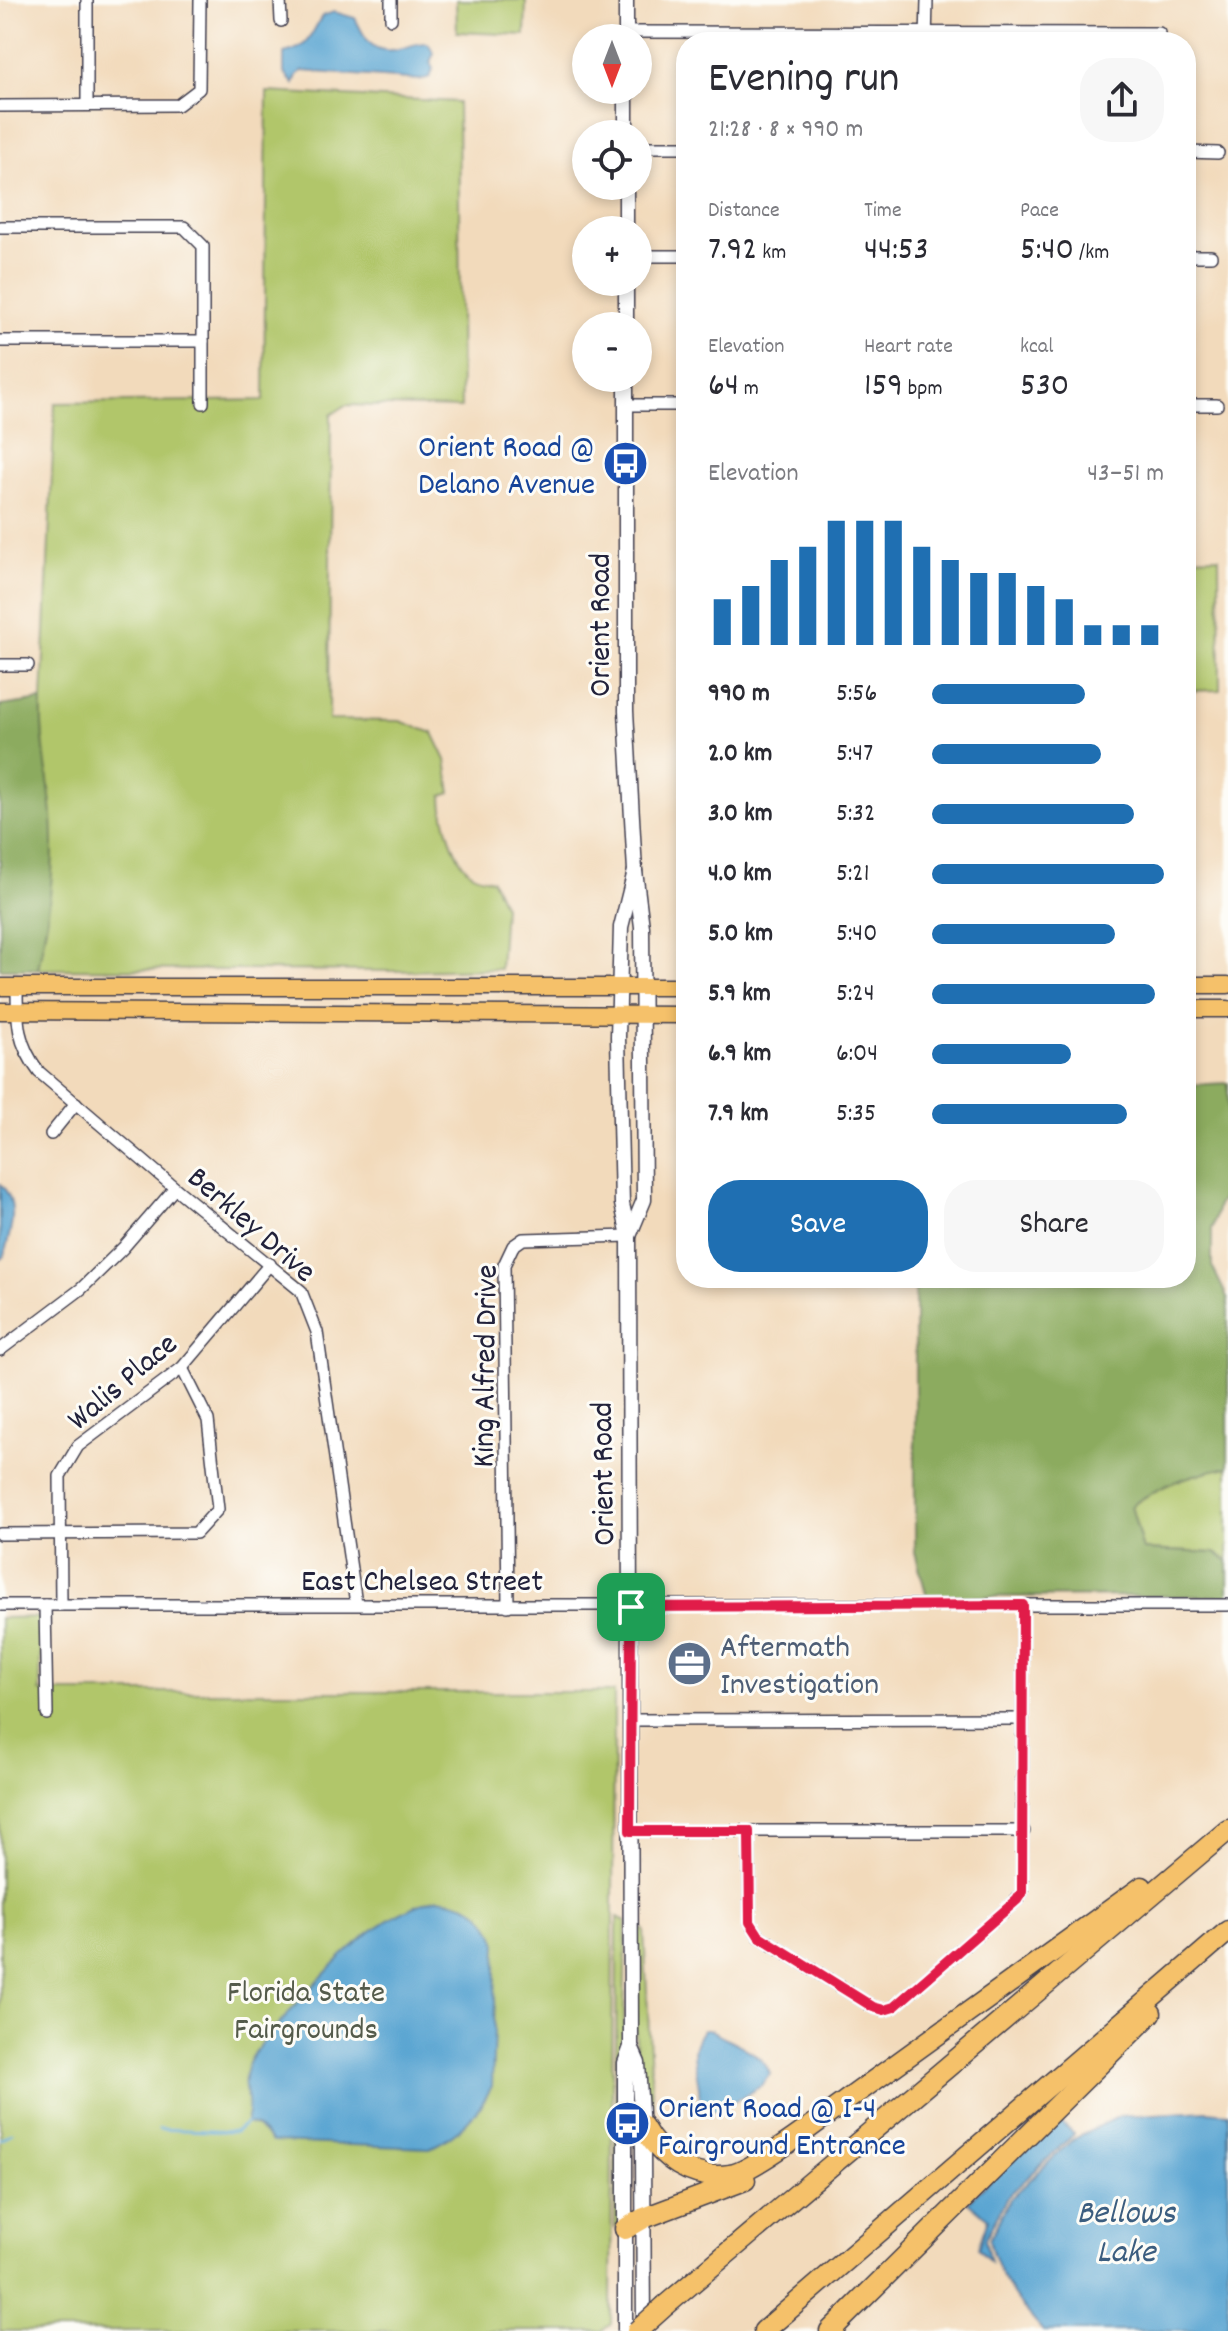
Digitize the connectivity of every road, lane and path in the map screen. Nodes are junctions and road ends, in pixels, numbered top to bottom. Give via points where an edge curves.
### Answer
1 (87, 0) edge
2 (200, 0) edge
3 (280, 0) edge
4 (391, 0) edge
5 (626, 0) edge
6 (927, 0) edge
7 (391, 19) dead end
8 (281, 21) dead end
9 (626, 24) edge
10 (926, 32) edge
11 (652, 35) edge
12 (676, 35) edge
13 (87, 105) junction
14 (0, 106) edge
15 (652, 147) edge
16 (676, 147) edge
17 (1196, 152) edge
18 (1218, 153) dead end
19 (0, 227) edge
20 (652, 256) edge
21 (676, 256) edge
22 (1196, 256) edge
23 (1211, 256) dead end
24 (0, 341) edge
25 (203, 341) junction
26 (626, 392) edge
27 (203, 403) dead end
28 (626, 405) junction
29 (676, 405) edge
30 (1196, 405) edge
31 (1217, 405) dead end
32 (0, 665) edge
33 (28, 665) dead end
34 (635, 871) junction
35 (1196, 985) edge
36 (1228, 985) edge
37 (9, 987) edge
38 (676, 987) edge
39 (619, 988) junction
40 (643, 988) junction
41 (1227, 1008) edge
42 (1196, 1009) edge
43 (9, 1011) edge
44 (618, 1014) junction
45 (643, 1014) junction
46 (676, 1015) edge
47 (76, 1103) junction
48 (51, 1134) dead end
49 (175, 1188) junction
50 (629, 1236) junction
51 (270, 1264) junction
52 (0, 1350) edge
53 (182, 1368) junction
54 (0, 1534) edge
55 (61, 1534) junction
56 (356, 1604) junction
57 (0, 1605) edge
58 (45, 1605) junction
59 (61, 1605) junction
60 (1023, 1605) junction
61 (1228, 1605) edge
62 (508, 1606) junction
63 (631, 1607) junction
64 (47, 1714) dead end
65 (1023, 1719) junction
66 (630, 1720) junction
67 (1228, 1830) edge
68 (630, 1831) junction
69 (749, 1831) junction
70 (1024, 1831) junction
71 (1195, 1858) junction
72 (1228, 1934) edge
73 (631, 2047) junction
74 (642, 2125) junction
75 (804, 2131) junction
76 (644, 2218) junction
77 (625, 2229) junction
78 (625, 2331) edge
79 (637, 2331) edge
80 (644, 2331) edge
81 (764, 2331) edge
82 (830, 2331) edge

1 - 13 street
2 - 13 street via 199,89 178,105
3 - 8 street
4 - 7 street
5 - 9 street
6 - 10 street
11 - 12 street
13 - 14 street
15 - 16 street
17 - 18 street
19 - 25 street via 184,227 203,246
20 - 21 street
22 - 23 street
24 - 25 street
25 - 27 street
26 - 28 street, Orient Road
28 - 29 street
28 - 34 street, Orient Road via 626,711
30 - 31 street
32 - 33 street
34 - 39 street, Orient Road via 621,927
34 - 40 street, Orient Road
35 - 36 main road
37 - 39 main road
37 - 43 street, Berkley Drive
38 - 40 main road
39 - 40 main road
39 - 44 street, Orient Road
40 - 45 street, Orient Road
41 - 42 main road
43 - 44 main road
43 - 47 street, Berkley Drive via 24,1052
44 - 45 main road
44 - 50 street, Orient Road via 622,1204
45 - 46 main road
45 - 50 street, Orient Road via 644,1200
47 - 48 street
47 - 49 street, Berkley Drive
49 - 51 street, Berkley Drive
49 - 52 street via 81,1289
50 - 62 street, King Alfred Drive via 523,1239 504,1265
50 - 63 street, Orient Road
51 - 53 street, Walis Place
51 - 56 street, Berkley Drive via 301,1291 317,1332
53 - 55 street, Walis Place via 78,1446 60,1476
53 - 55 street via 208,1420 218,1509 196,1533
54 - 55 street
55 - 59 street, Walis Place
56 - 59 street, East Chelsea Street
56 - 62 street, East Chelsea Street
57 - 58 street, East Chelsea Street
58 - 59 street, East Chelsea Street
58 - 64 street
60 - 61 street, East Chelsea Street
60 - 63 street, East Chelsea Street
60 - 65 street
62 - 63 street, East Chelsea Street
63 - 66 street, Orient Road
65 - 66 street
65 - 70 street
66 - 68 street, Orient Road
67 - 71 highway
68 - 69 street
68 - 73 street, Orient Road
69 - 70 street
69 - 70 street via 753,1929 884,2010 894,2007 1017,1900 1022,1892
71 - 75 highway via 1148,1883
71 - 79 highway, bridge
72 - 81 highway
72 - 82 highway
73 - 74 street, Orient Road via 638,2063
73 - 77 street, Orient Road via 625,2063
74 - 75 highway via 663,2153 685,2170 707,2177 734,2175
74 - 76 street, Orient Road
75 - 76 highway via 744,2180
76 - 77 highway
76 - 80 street, Orient Road
77 - 78 street, Orient Road

